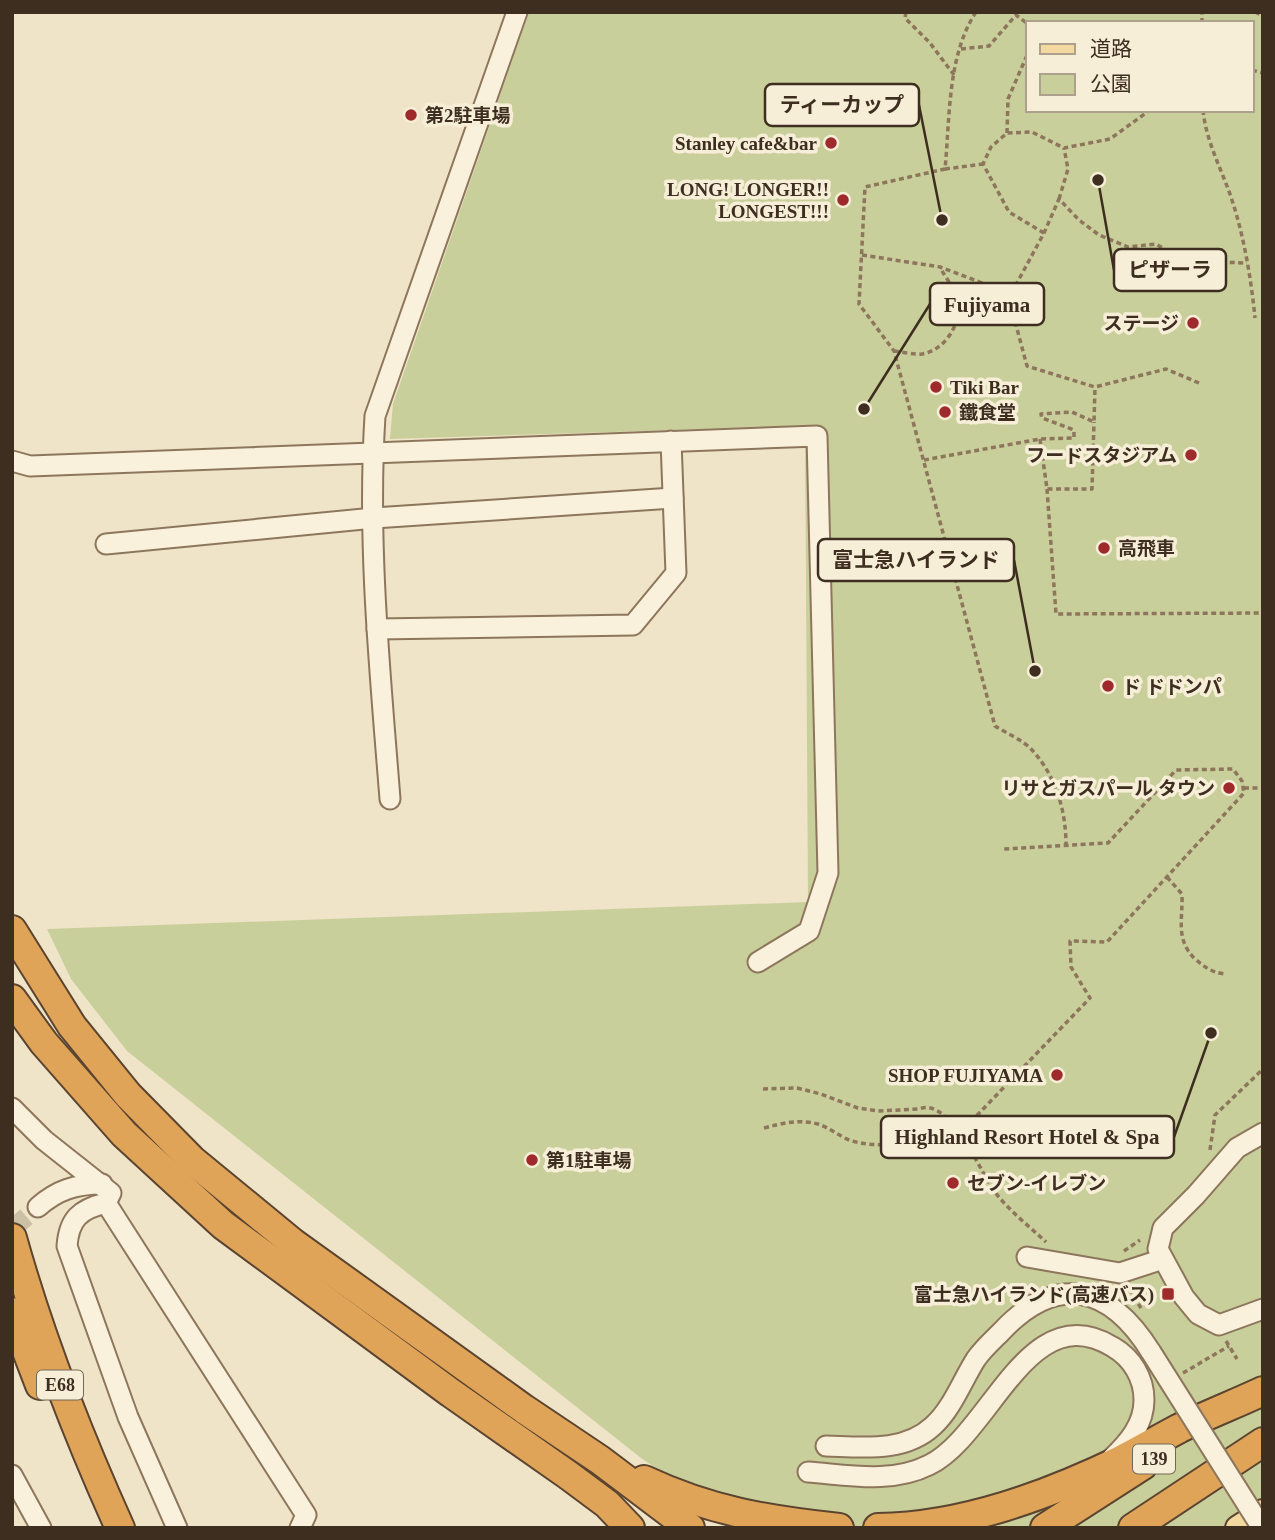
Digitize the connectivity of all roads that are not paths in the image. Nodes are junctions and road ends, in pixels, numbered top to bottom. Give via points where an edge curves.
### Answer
1 (517, 12) edge
2 (670, 441) junction
3 (373, 454) junction
4 (12, 461) edge
5 (673, 498) junction
6 (374, 518) junction
7 (106, 544) dead end
8 (377, 629) junction
9 (390, 799) dead end
10 (12, 930) edge
11 (758, 962) dead end
12 (12, 999) edge
13 (12, 1108) edge
14 (1263, 1133) edge
15 (1263, 1145) edge
16 (1237, 1148) junction
17 (104, 1194) junction
18 (38, 1207) tunnel mouth
19 (12, 1238) edge
20 (1027, 1257) dead end
21 (1163, 1259) junction
22 (1263, 1310) edge
23 (12, 1312) edge
24 (1263, 1392) edge
25 (1263, 1442) edge
26 (826, 1446) dead end
27 (600, 1460) junction
28 (1101, 1469) junction
29 (808, 1472) dead end
30 (12, 1475) edge
31 (568, 1475) junction
32 (1263, 1512) edge
33 (41, 1528) edge
34 (105, 1528) edge
35 (120, 1528) edge
36 (177, 1528) edge
37 (300, 1528) edge
38 (630, 1528) edge
39 (669, 1528) edge
40 (690, 1528) edge
41 (839, 1528) edge
42 (878, 1528) edge
43 (1045, 1528) edge
44 (1133, 1528) edge
45 (1238, 1528) edge
46 (1262, 1528) edge

1 - 3 street via 375,416
2 - 3 street
2 - 5 street
2 - 11 street via 817,436 828,873 809,931
3 - 4 street via 30,466
3 - 6 street
5 - 6 street
5 - 8 street via 676,573 633,625
6 - 7 street
6 - 8 street
8 - 9 street
10 - 27 highway via 72,1026 146,1116 192,1160 293,1243
12 - 31 highway via 61,1064 124,1134 223,1225
13 - 17 street
14 - 16 street
15 - 16 street
16 - 21 street via 1163,1228 1158,1249
17 - 18 street via 80,1184
17 - 36 street via 75,1219 67,1246 128,1417
17 - 37 street via 306,1515
19 - 35 highway, E68 via 54,1372
20 - 21 street via 1120,1273
21 - 22 street via 1198,1314 1219,1325
23 - 34 highway, E68 via 53,1417
24 - 28 highway
24 - 43 highway, 139
25 - 44 highway, 139
26 - 46 street, bridge via 882,1448 914,1439 934,1426 978,1357 1025,1308 1048,1297 1092,1298 1124,1315 1138,1331
27 - 40 highway
27 - 41 highway via 702,1504 748,1516
28 - 29 street via 1140,1425 1143,1388 1135,1367 1122,1352 1100,1338 1078,1335 1055,1339 1036,1353 1011,1376 954,1449 929,1465 878,1478
28 - 42 highway via 1040,1496 988,1511
30 - 33 street
31 - 38 highway
31 - 39 highway
32 - 45 main road

